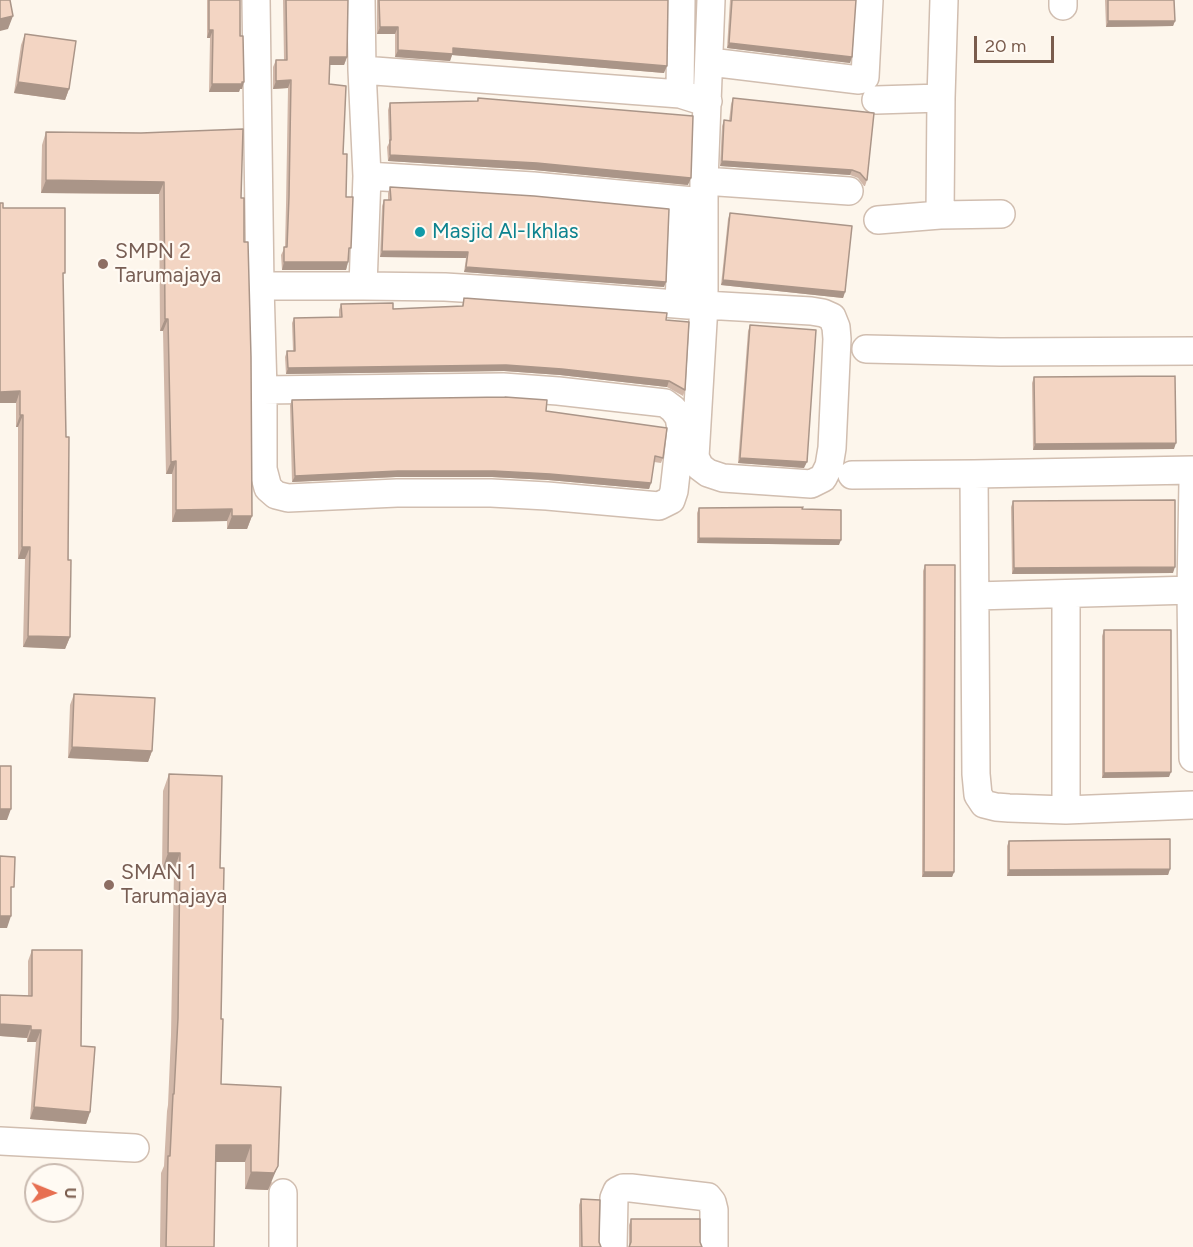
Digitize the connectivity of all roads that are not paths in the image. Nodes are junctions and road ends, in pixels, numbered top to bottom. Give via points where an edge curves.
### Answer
1 (256, 0) edge
2 (361, 0) edge
3 (681, 0) edge
4 (711, 0) edge
5 (869, 0) edge
6 (944, 0) edge
7 (710, 62) junction
8 (362, 70) junction
9 (680, 94) junction
10 (941, 98) junction
11 (876, 100) dead end
12 (708, 101) junction
13 (366, 176) junction
14 (849, 191) dead end
15 (697, 195) junction
16 (1001, 214) dead end
17 (940, 215) junction
18 (878, 220) dead end
19 (260, 286) junction
20 (363, 286) junction
21 (692, 305) junction
22 (866, 350) dead end
23 (1193, 351) edge
24 (263, 390) junction
25 (1193, 470) edge
26 (974, 474) junction
27 (852, 475) dead end
28 (1193, 482) edge
29 (1192, 590) edge
30 (1066, 594) junction
31 (975, 596) junction
32 (1193, 758) edge
33 (1193, 805) edge
34 (1066, 810) junction
35 (0, 1142) edge
36 (135, 1148) dead end
37 (283, 1193) dead end
38 (283, 1247) edge
39 (613, 1247) edge
40 (714, 1247) edge

1 - 19 street
2 - 8 street
3 - 9 street
4 - 7 street
5 - 7 street via 863,79
6 - 10 street
7 - 12 street
8 - 9 street
8 - 13 street
9 - 12 street
10 - 11 street
10 - 17 street
12 - 15 street
13 - 15 street
13 - 20 street
14 - 15 street
15 - 21 street
16 - 17 street
17 - 18 street
19 - 20 street
19 - 24 street
20 - 21 street via 445,287
21 - 21 street via 695,457 700,467 723,478 811,483 823,478 832,448 837,339 832,317 811,311
22 - 23 street
24 - 24 street via 263,469 268,488 288,498 490,494 659,506 671,500 674,491 681,429 679,417 665,403 503,387
25 - 26 street
26 - 27 street
26 - 31 street
28 - 29 street
29 - 30 street
29 - 32 street
30 - 31 street
30 - 34 street
31 - 34 street via 978,795 984,804 996,807
33 - 34 street
35 - 36 street
37 - 38 street
39 - 40 street via 614,1198 617,1191 632,1188 708,1197 714,1210

